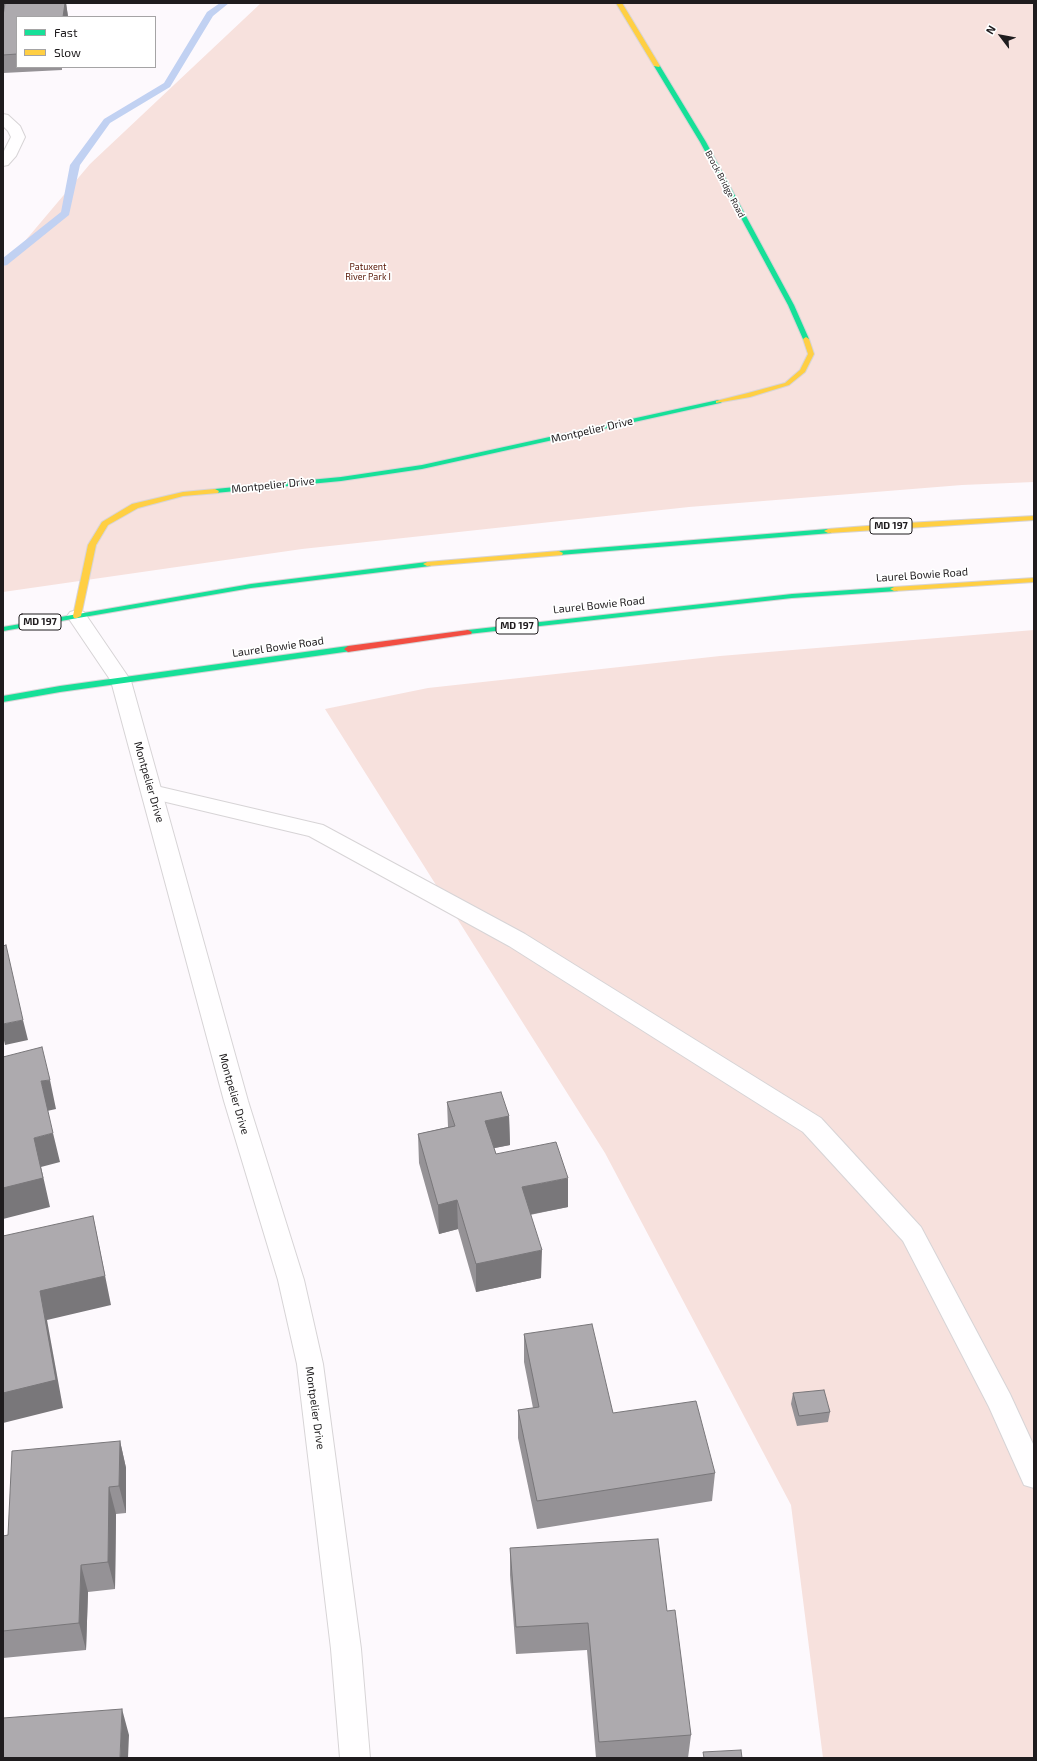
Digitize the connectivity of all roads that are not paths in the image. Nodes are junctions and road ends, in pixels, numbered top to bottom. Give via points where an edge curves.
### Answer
1 (619, 3) edge
2 (3, 118) edge
3 (3, 162) edge
4 (803, 371) joint
5 (1034, 518) edge
6 (1034, 580) edge
7 (77, 616) junction
8 (3, 629) edge
9 (121, 681) junction
10 (3, 699) edge
11 (152, 792) junction
12 (1034, 1476) edge
13 (355, 1758) edge

1 - 4 main road, Brock Bridge Road via 703,142 791,305 811,354
2 - 3 street via 15,129 18,137 11,153
4 - 7 main road, Montpelier Drive via 787,384 750,395 422,468 341,479 183,494 134,506 105,524 92,545
5 - 7 main road, MD 197 via 890,526 413,565 250,586
6 - 9 main road, Laurel Bowie Road / MD 197 via 792,596 520,626
7 - 8 main road, MD 197
7 - 9 street, Montpelier Drive
9 - 10 main road, Laurel Bowie Road / MD 197
9 - 11 street, Montpelier Drive
11 - 12 street via 315,830 517,940 812,1125 912,1234 1000,1402
11 - 13 street, Montpelier Drive via 236,1101 291,1280 310,1364 346,1649

